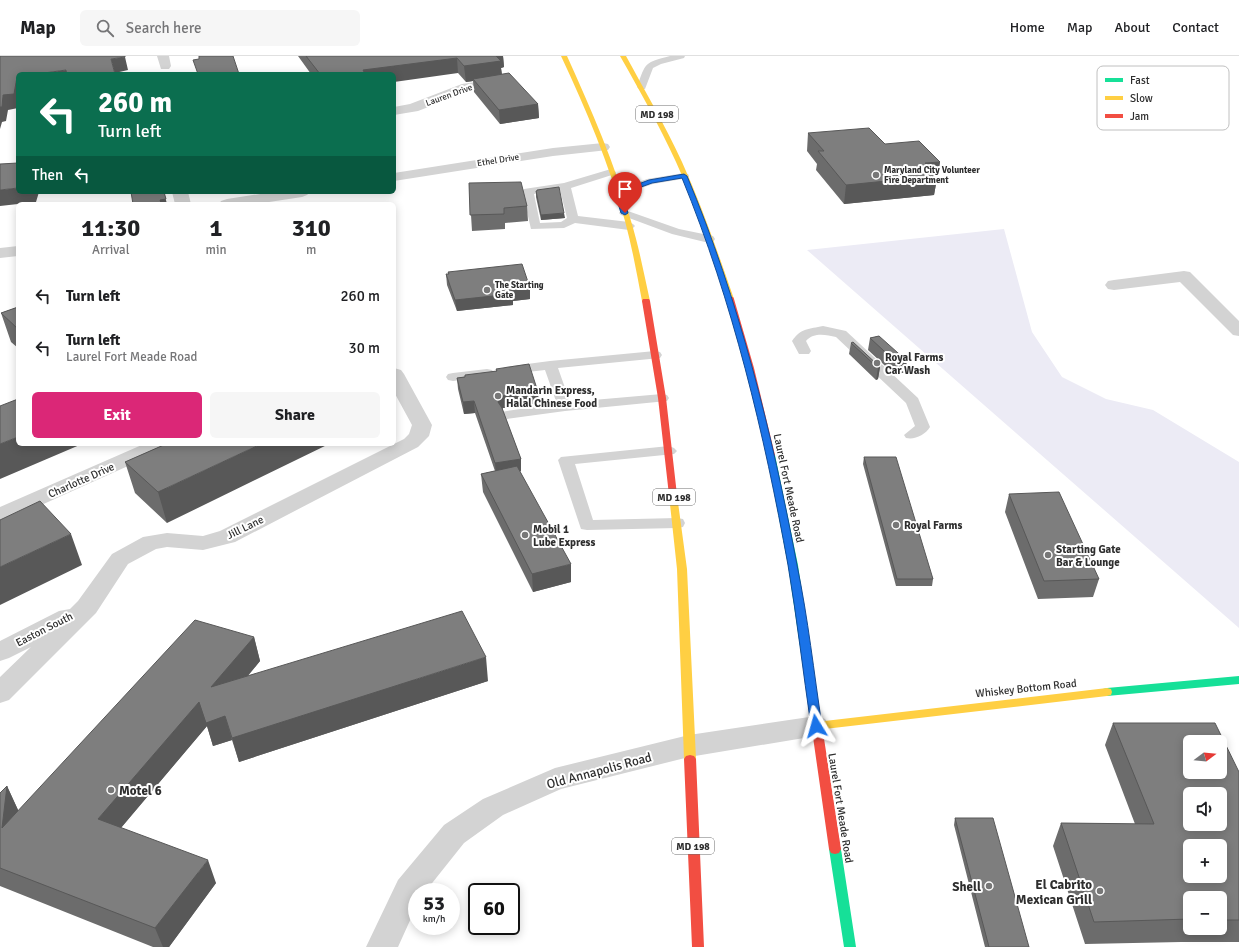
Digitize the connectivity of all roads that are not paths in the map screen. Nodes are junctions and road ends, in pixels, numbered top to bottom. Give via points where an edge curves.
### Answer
1 (564, 56) edge
2 (623, 56) edge
3 (681, 56) edge
4 (504, 82) edge
5 (642, 87) junction
6 (396, 111) edge
7 (603, 147) junction
8 (611, 172) junction
9 (684, 176) junction
10 (396, 177) edge
11 (565, 186) junction
12 (618, 193) junction
13 (290, 194) edge
14 (240, 202) edge
15 (625, 213) junction
16 (573, 219) junction
17 (629, 226) junction
18 (709, 239) junction
19 (16, 251) edge
20 (0, 253) edge
21 (1114, 285) dead end
22 (1239, 331) edge
23 (804, 351) dead end
24 (655, 355) junction
25 (550, 365) junction
26 (453, 377) dead end
27 (396, 378) edge
28 (662, 398) junction
29 (565, 407) junction
30 (507, 415) dead end
31 (911, 435) dead end
32 (156, 446) edge
33 (669, 451) junction
34 (0, 515) edge
35 (677, 523) junction
36 (87, 607) junction
37 (0, 652) edge
38 (1239, 680) edge
39 (0, 693) edge
40 (816, 726) junction
41 (689, 746) junction
42 (382, 947) edge
43 (698, 947) edge
44 (850, 947) edge

1 - 7 main road, MD 198
2 - 5 main road, Laurel Fort Meade Road / MD 198
3 - 5 lane via 649,67
4 - 6 street, Lauren Drive via 466,87 413,108
5 - 9 main road, Laurel Fort Meade Road / MD 198
7 - 8 main road, MD 198
7 - 10 street, Ethel Drive via 553,152
8 - 11 lane
8 - 12 main road, MD 198
9 - 12 lane via 651,181
9 - 18 main road, Laurel Fort Meade Road / MD 198
11 - 16 lane
11 - 16 lane via 528,191 535,227 564,225
12 - 15 main road, MD 198
13 - 14 street
15 - 17 main road, MD 198
15 - 18 lane via 676,232
16 - 17 lane
17 - 24 main road, MD 198 via 649,315
18 - 40 main road, Laurel Fort Meade Road / MD 198 via 733,310 764,426 793,566
19 - 20 street
21 - 22 street via 1184,276
23 - 31 lane via 799,342 805,334 823,330 841,334 913,401 923,428
24 - 25 lane
24 - 28 main road, MD 198
25 - 26 lane
25 - 29 lane
27 - 36 street, Jill Lane via 422,425 419,436 411,443 227,537 203,542 151,542 133,551 120,559
28 - 29 lane
28 - 33 main road, MD 198
29 - 30 lane
32 - 34 street, Charlotte Drive
33 - 35 main road, MD 198
33 - 35 lane via 566,460 587,525
35 - 41 main road, MD 198 via 682,569
36 - 37 street, Easton South
36 - 39 street, Jill Lane
38 - 40 main road, Whiskey Bottom Road via 1056,697
40 - 41 street, Old Annapolis Road
40 - 44 main road, Laurel Fort Meade Road / MD 198
41 - 42 street, Old Annapolis Road via 555,779 493,807 454,834 409,890
41 - 43 main road, MD 198

